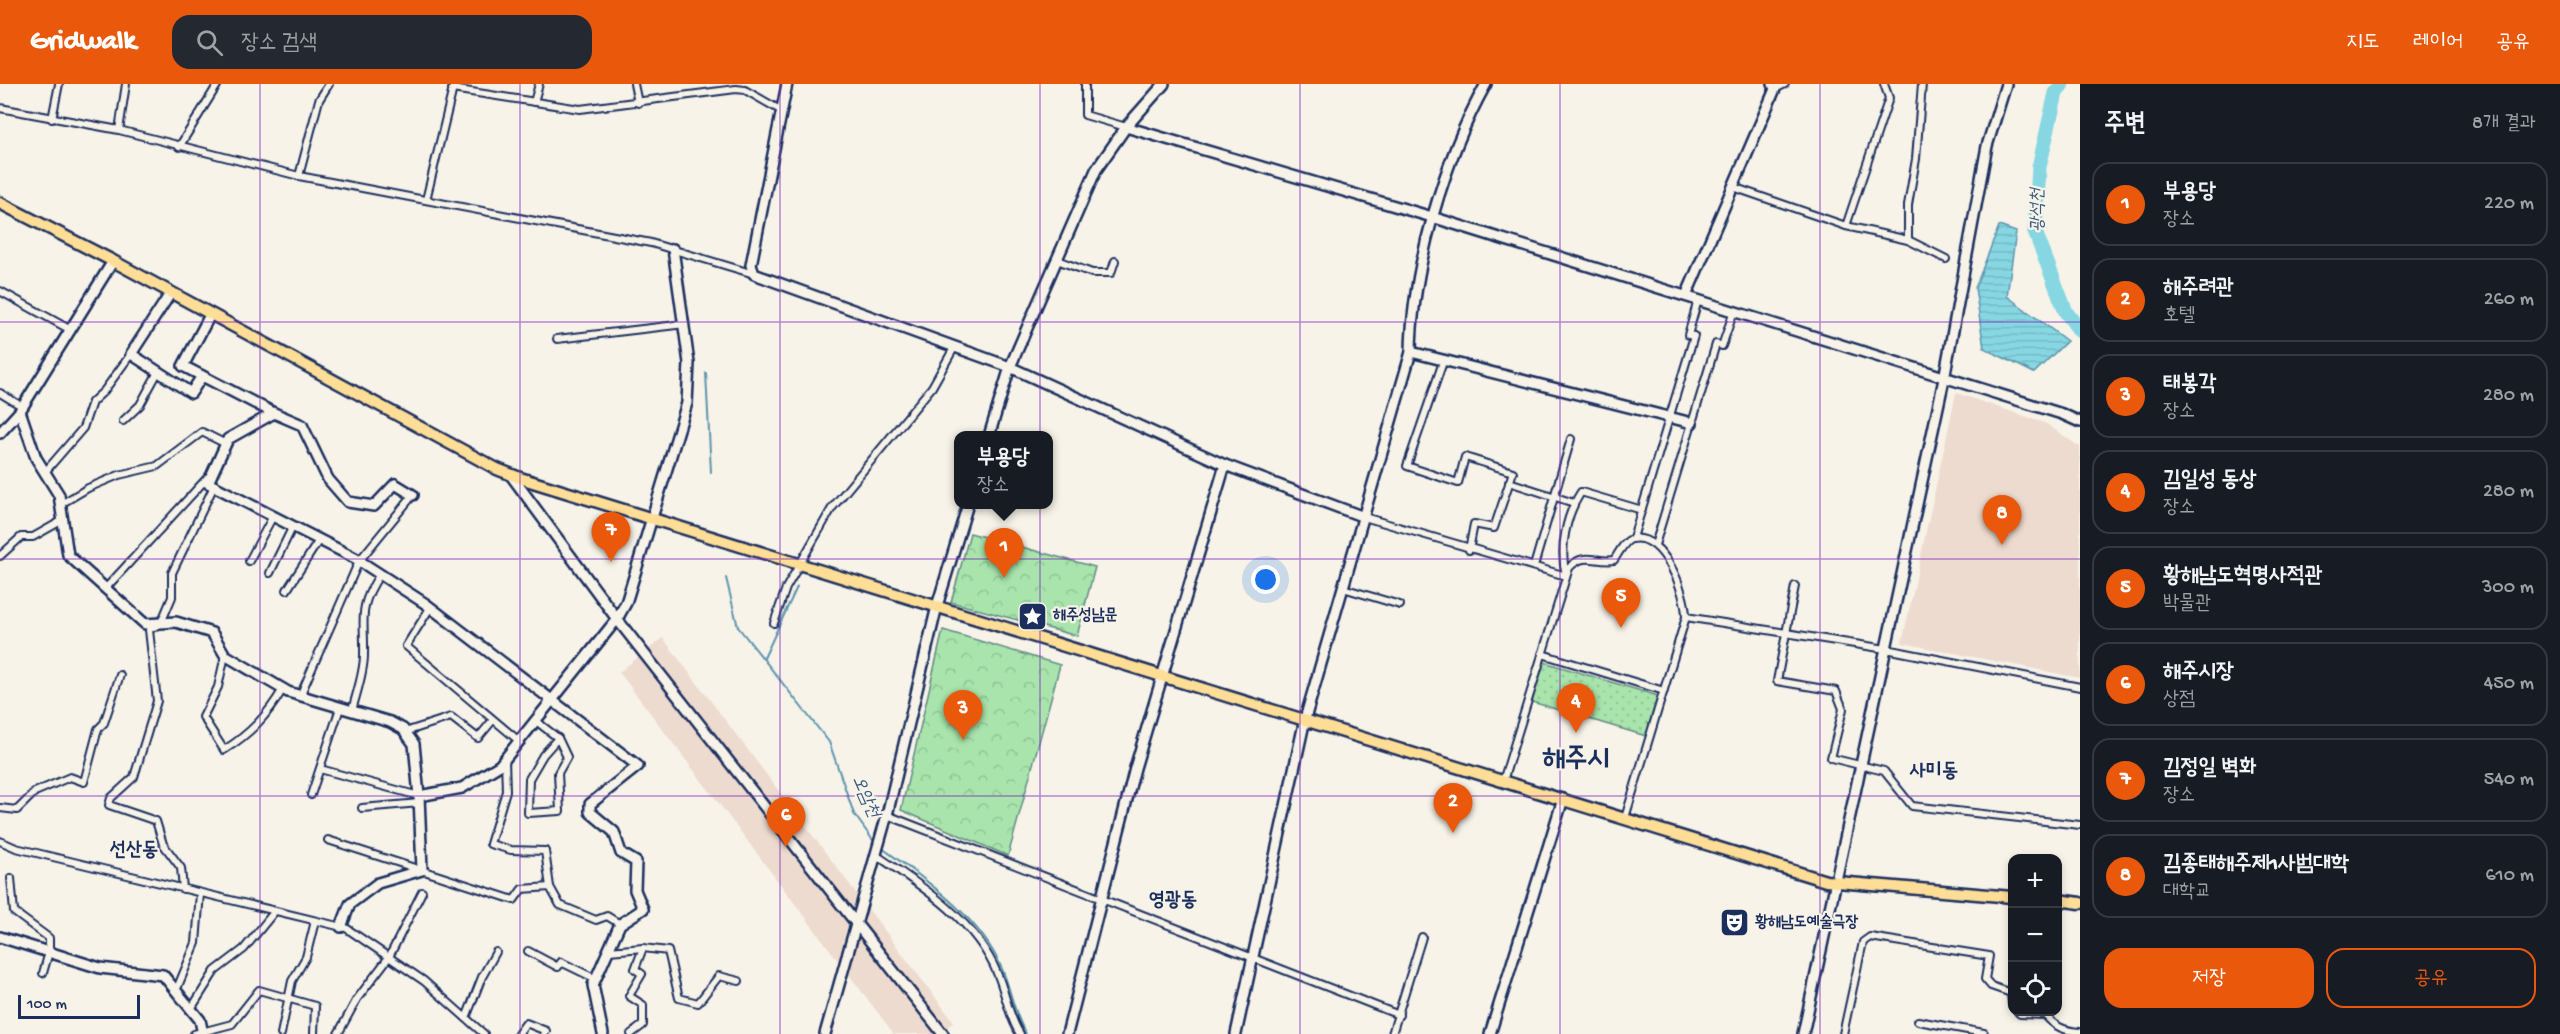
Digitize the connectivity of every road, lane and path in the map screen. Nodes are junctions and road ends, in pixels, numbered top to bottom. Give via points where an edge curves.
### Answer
1 (59, 84) edge
2 (126, 84) edge
3 (218, 84) edge
4 (329, 84) edge
5 (539, 84) edge
6 (634, 84) edge
7 (787, 84) edge
8 (1085, 84) edge
9 (1164, 84) edge
10 (1486, 84) edge
11 (1785, 84) edge
12 (1884, 84) edge
13 (1922, 84) edge
14 (2006, 84) edge
15 (1774, 86) edge
16 (453, 87) edge
17 (534, 102) junction
18 (638, 103) junction
19 (0, 108) edge
20 (782, 111) junction
21 (52, 119) junction
22 (1126, 127) junction
23 (119, 130) junction
24 (179, 147) junction
25 (299, 176) junction
26 (1733, 187) junction
27 (426, 200) junction
28 (0, 203) edge
29 (1432, 217) junction
30 (1846, 226) junction
31 (1908, 240) junction
32 (673, 249) junction
33 (1946, 259) dead end
34 (1057, 260) junction
35 (113, 261) junction
36 (1115, 261) dead end
37 (754, 274) junction
38 (0, 291) edge
39 (170, 294) junction
40 (1686, 296) junction
41 (1698, 300) junction
42 (1734, 311) junction
43 (210, 315) junction
44 (685, 324) junction
45 (69, 329) junction
46 (556, 339) dead end
47 (954, 348) junction
48 (1411, 352) junction
49 (131, 354) junction
50 (1444, 359) junction
51 (1010, 367) junction
52 (158, 372) junction
53 (202, 376) junction
54 (1944, 379) junction
55 (0, 393) edge
56 (21, 409) junction
57 (274, 413) junction
58 (1670, 417) junction
59 (123, 421) dead end
60 (2080, 422) edge
61 (1692, 423) junction
62 (990, 431) edge
63 (0, 433) edge
64 (1571, 439) dead end
65 (226, 444) junction
66 (1225, 465) junction
67 (214, 470) junction
68 (45, 472) junction
69 (510, 474) junction
70 (1509, 482) junction
71 (214, 486) junction
72 (412, 495) joint
73 (1556, 497) junction
74 (1574, 503) junction
75 (61, 504) junction
76 (967, 509) edge
77 (1642, 510) junction
78 (273, 516) junction
79 (653, 517) junction
80 (1364, 517) junction
81 (63, 520) junction
82 (293, 526) junction
83 (1634, 538) junction
84 (319, 540) junction
85 (1654, 545) junction
86 (1469, 550) junction
87 (0, 555) edge
88 (249, 561) dead end
89 (359, 561) junction
90 (801, 563) junction
91 (1534, 566) junction
92 (270, 573) dead end
93 (380, 574) junction
94 (1566, 576) junction
95 (1795, 586) dead end
96 (1343, 588) junction
97 (105, 589) junction
98 (287, 590) dead end
99 (1400, 605) dead end
100 (938, 606) junction
101 (430, 608) junction
102 (1686, 618) junction
103 (617, 619) junction
104 (161, 623) junction
105 (774, 623) dead end
106 (1788, 633) junction
107 (1886, 649) junction
108 (1542, 654) junction
109 (225, 655) junction
110 (120, 675) dead end
111 (1163, 676) junction
112 (2080, 687) edge
113 (283, 689) junction
114 (1664, 691) junction
115 (300, 696) junction
116 (553, 702) junction
117 (340, 708) junction
118 (352, 711) junction
119 (1305, 719) junction
120 (493, 720) junction
121 (536, 721) junction
122 (405, 732) junction
123 (558, 738) junction
124 (519, 741) junction
125 (505, 758) junction
126 (1861, 765) junction
127 (320, 769) junction
128 (1503, 781) junction
129 (311, 795) dead end
130 (1563, 799) junction
131 (419, 800) junction
132 (0, 808) edge
133 (362, 808) dead end
134 (887, 815) junction
135 (1624, 818) junction
136 (2080, 825) edge
137 (328, 840) dead end
138 (0, 842) edge
139 (876, 855) junction
140 (422, 870) junction
141 (11, 878) dead end
142 (1835, 883) junction
143 (550, 887) junction
144 (183, 889) junction
145 (422, 892) dead end
146 (200, 893) junction
147 (1101, 897) junction
148 (2008, 897) edge
149 (2062, 901) edge
150 (2080, 903) edge
151 (274, 911) junction
152 (315, 921) junction
153 (620, 924) junction
154 (856, 924) junction
155 (341, 927) junction
156 (0, 937) edge
157 (1422, 937) dead end
158 (643, 948) junction
159 (528, 951) dead end
160 (609, 951) junction
161 (49, 952) junction
162 (496, 952) dead end
163 (388, 957) junction
164 (1253, 960) junction
165 (43, 974) dead end
166 (596, 979) junction
167 (739, 981) dead end
168 (176, 991) junction
169 (2008, 992) edge
170 (289, 998) junction
171 (191, 1009) junction
172 (1399, 1015) junction
173 (2046, 1016) edge
174 (466, 1018) junction
175 (1918, 1021) dead end
176 (1946, 1026) junction
177 (2080, 1032) edge
178 (200, 1033) edge
179 (1984, 1033) edge
180 (281, 1034) edge
181 (314, 1034) edge
182 (338, 1034) edge
183 (484, 1034) edge
184 (518, 1034) edge
185 (544, 1034) edge
186 (603, 1034) edge
187 (631, 1034) edge
188 (825, 1034) edge
189 (943, 1034) edge
190 (1020, 1034) edge
191 (1066, 1034) edge
192 (1236, 1034) edge
193 (1392, 1034) edge
194 (1490, 1034) edge
195 (1803, 1034) edge
196 (1843, 1034) edge
197 (1944, 1034) edge

1 - 21 street
2 - 23 street
3 - 24 street
4 - 25 street via 319,100
5 - 17 street
6 - 18 street
7 - 20 street
8 - 22 street via 1085,115
9 - 22 street
10 - 29 street via 1464,124
11 - 15 street
12 - 30 street via 1889,98
13 - 31 street via 1908,205
14 - 54 street via 1987,146
15 - 26 street
16 - 17 street
16 - 27 street
17 - 18 street via 580,109
18 - 20 street via 736,88
19 - 21 street
20 - 37 street via 751,265
21 - 23 street
22 - 29 street
22 - 34 street via 1096,170
23 - 24 street
24 - 25 street
25 - 27 street
26 - 30 street
26 - 40 street
27 - 32 street via 589,229
28 - 35 main road
29 - 40 street
29 - 48 street via 1413,313
30 - 31 street
31 - 33 street
32 - 37 street
32 - 44 street
34 - 36 street via 1092,273 1111,273
34 - 51 street
35 - 39 main road
35 - 45 street
37 - 47 street
38 - 45 street
39 - 43 main road
39 - 49 street
40 - 41 street
41 - 42 street
41 - 58 street via 1688,335 1694,336
42 - 54 street
42 - 61 street via 1722,346 1716,344
43 - 53 street via 183,366
43 - 69 main road
44 - 46 street
44 - 79 street via 689,363 687,403
45 - 56 street
47 - 51 street
47 - 90 street via 932,387 832,508
48 - 50 street
48 - 80 street
49 - 52 street
49 - 68 street via 92,402 83,428
50 - 58 street
50 - 70 street via 1407,466 1458,483 1465,457 1513,472
51 - 62 street
51 - 66 street
52 - 53 street via 191,393
52 - 59 street via 140,405
53 - 57 street
54 - 60 street
54 - 107 street
55 - 56 street
56 - 63 street
56 - 68 street via 36,458
57 - 65 street via 228,439
57 - 72 street via 302,425 328,479 348,502 374,506 395,484
58 - 61 street
58 - 77 street
61 - 85 street
64 - 73 street
65 - 67 street
65 - 75 street via 202,432 157,466 119,475
66 - 80 street
66 - 111 street
67 - 71 street via 208,483
67 - 97 street
68 - 75 street
69 - 79 main road
69 - 103 street
70 - 73 street
70 - 86 street via 1494,528 1474,524
71 - 78 street
71 - 104 street via 172,573 172,597
72 - 89 street
73 - 74 street
73 - 91 street
74 - 77 street via 1581,492
74 - 94 street via 1561,553
75 - 81 street
76 - 100 street
77 - 83 street
78 - 82 street
78 - 88 street
79 - 90 main road
79 - 103 street via 626,603
80 - 86 street
80 - 96 street
81 - 87 street via 33,537 21,537
81 - 97 street via 68,555
82 - 84 street
82 - 92 street
83 - 85 street
83 - 94 street via 1614,560 1587,557 1574,563
84 - 89 street
84 - 98 street
85 - 102 street via 1662,552 1683,596
86 - 91 street
89 - 93 street
89 - 115 street
90 - 100 main road
90 - 105 street via 786,588
91 - 94 street
93 - 101 street
93 - 118 street via 366,596 361,623 364,657
94 - 108 street
95 - 106 street
96 - 99 street
96 - 119 street
97 - 104 street via 144,624
100 - 111 main road
100 - 134 street
101 - 116 street
101 - 120 street via 406,646
102 - 106 street
102 - 114 street
103 - 116 street
103 - 154 street
104 - 109 street via 176,622 212,633
104 - 144 street via 149,630 157,701 134,777 108,805 156,821 163,844 180,868
106 - 107 street
106 - 126 street via 1777,681 1836,691 1843,709 1830,758
107 - 112 street
107 - 126 street
108 - 114 street
108 - 128 street
109 - 113 street
109 - 113 street via 218,687 203,717 224,750 258,725
110 - 132 street via 104,723 98,729 84,782 70,777 35,792 17,810
111 - 119 main road
111 - 147 street
113 - 115 street
114 - 135 street
115 - 117 street
116 - 121 street
116 - 153 street via 638,766 590,804 590,812 614,832 621,853 636,862 635,890 643,909
117 - 118 street
117 - 127 street
118 - 122 street via 390,722
119 - 128 main road
119 - 164 street
120 - 122 street via 478,738 451,717
120 - 124 street
121 - 123 street
121 - 124 street
122 - 131 street via 414,744
123 - 123 street via 529,779 528,813 560,811 558,773 567,757
124 - 125 street
125 - 131 street via 462,788
125 - 143 street via 506,791 490,844 511,850 545,851
126 - 136 street via 1884,771 1912,806
126 - 142 street
127 - 129 street
127 - 131 street
128 - 130 main road
130 - 135 main road
130 - 194 street
131 - 133 street
131 - 140 street
134 - 139 street
134 - 147 street
135 - 142 main road
137 - 140 street
138 - 144 street
139 - 154 street
139 - 190 street via 934,895 974,934 997,972
140 - 143 street via 514,900 522,889
140 - 155 street via 378,884 350,904
141 - 161 street via 14,912 49,938
142 - 148 main road
142 - 195 street
143 - 153 street via 560,904 597,920 607,916
144 - 146 street
145 - 163 street
146 - 151 street
146 - 168 street via 196,943
147 - 164 street
147 - 191 street
149 - 150 main road
151 - 152 street
151 - 171 street via 244,949 215,971
152 - 155 street
152 - 170 street
153 - 160 street
154 - 188 street
154 - 189 street
155 - 163 street
156 - 161 street
157 - 172 street
158 - 160 street
158 - 167 street via 668,951 679,998 698,1003 719,976
158 - 187 street via 635,969 642,974 629,996 643,1005 643,1025
159 - 166 street via 558,967 561,962
160 - 166 street
161 - 165 street
161 - 168 street via 100,968 163,975
162 - 174 street
163 - 174 street via 424,981
163 - 182 street via 357,999
164 - 172 street
164 - 192 street
166 - 186 street via 593,985
168 - 171 street
169 - 196 street via 1991,986 1985,979 1989,956 1870,937 1863,942
170 - 178 street via 259,990 232,1024
170 - 180 street
170 - 181 street via 315,1006
171 - 178 street via 200,1020
172 - 193 street
173 - 177 street via 2052,1025
174 - 183 street
175 - 176 street
176 - 179 street
176 - 197 street
184 - 185 street via 526,1023 546,1031

